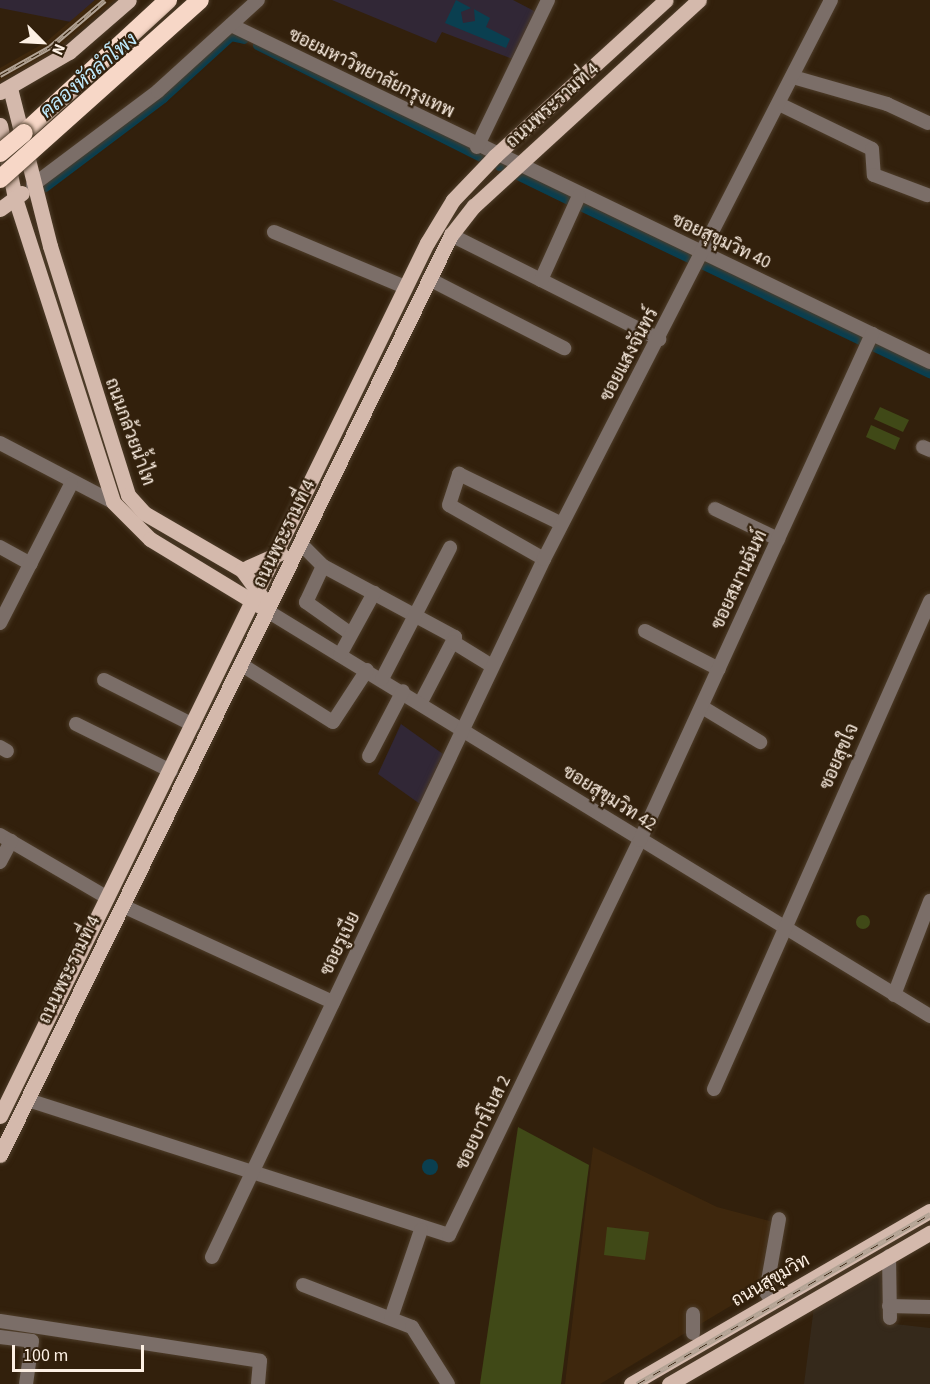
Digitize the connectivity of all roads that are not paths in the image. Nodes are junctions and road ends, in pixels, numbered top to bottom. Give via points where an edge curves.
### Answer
1 (129, 0) edge
2 (168, 0) edge
3 (200, 0) edge
4 (258, 0) edge
5 (548, 0) edge
6 (666, 0) edge
7 (699, 0) edge
8 (831, 0) edge
9 (231, 25) junction
10 (793, 76) junction
11 (5, 89) edge
12 (779, 104) junction
13 (928, 123) dead end
14 (0, 125) edge
15 (477, 147) junction
16 (4, 156) edge
17 (495, 156) junction
18 (516, 166) junction
19 (0, 179) edge
20 (33, 185) junction
21 (927, 195) dead end
22 (579, 196) junction
23 (15, 198) junction
24 (0, 208) edge
25 (274, 232) dead end
26 (452, 235) junction
27 (704, 254) junction
28 (429, 279) junction
29 (541, 280) junction
30 (405, 287) junction
31 (659, 339) junction
32 (869, 341) junction
33 (564, 348) dead end
34 (930, 362) edge
35 (0, 443) edge
36 (71, 484) junction
37 (128, 495) junction
38 (113, 502) junction
39 (715, 509) dead end
40 (562, 524) junction
41 (778, 539) junction
42 (302, 545) junction
43 (0, 547) edge
44 (450, 548) dead end
45 (280, 553) junction
46 (544, 559) junction
47 (31, 564) junction
48 (323, 566) junction
49 (242, 570) junction
50 (374, 593) junction
51 (257, 597) junction
52 (930, 601) edge
53 (269, 612) junction
54 (416, 618) junction
55 (0, 623) edge
56 (645, 631) dead end
57 (351, 634) junction
58 (453, 642) junction
59 (340, 655) junction
60 (242, 665) junction
61 (492, 666) junction
62 (719, 669) junction
63 (367, 670) junction
64 (382, 679) junction
65 (104, 680) dead end
66 (403, 691) junction
67 (420, 702) junction
68 (702, 706) junction
69 (76, 724) dead end
70 (193, 725) junction
71 (462, 728) junction
72 (760, 742) dead end
73 (369, 756) dead end
74 (171, 771) junction
75 (5, 838) edge
76 (640, 840) junction
77 (0, 862) edge
78 (108, 898) junction
79 (930, 901) edge
80 (123, 906) junction
81 (785, 928) junction
82 (894, 994) junction
83 (333, 1002) junction
84 (930, 1016) edge
85 (714, 1089) dead end
86 (28, 1100) junction
87 (0, 1116) edge
88 (0, 1155) edge
89 (252, 1175) junction
90 (930, 1211) edge
91 (779, 1219) dead end
92 (422, 1230) junction
93 (930, 1233) edge
94 (889, 1256) junction
95 (212, 1257) dead end
96 (816, 1277) junction
97 (303, 1285) dead end
98 (825, 1293) junction
99 (772, 1302) junction
100 (930, 1307) edge
101 (693, 1314) dead end
102 (391, 1318) junction
103 (0, 1321) edge
104 (693, 1333) dead end
105 (0, 1337) edge
106 (26, 1384) edge
107 (258, 1384) edge
108 (448, 1384) edge
109 (631, 1384) edge
110 (669, 1384) edge

1 - 11 main road via 69,52
2 - 16 highway, bridge
3 - 19 highway, bridge
4 - 9 street
5 - 15 street
6 - 17 main road, ถนนพระรามที่ 4
7 - 18 main road, ถนนพระรามที่ 4
8 - 10 street, ซอยแสงจันทร์
9 - 15 street, ซอยมหาวิทยาลัยกรุงเทพ
9 - 20 street via 158,91
10 - 12 street, ซอยแสงจันทร์
10 - 13 street via 886,104
11 - 20 main road, ถนนกล้วยน้ำไท
12 - 21 street via 872,149 874,175
12 - 27 street, ซอยแสงจันทร์
14 - 16 main road, ถนนกล้วยน้ำไท
15 - 17 street, ซอยมหาวิทยาลัยกรุงเทพ
16 - 23 main road, ถนนกล้วยน้ำไท
17 - 18 street, ซอยสุขุมวิท 40
17 - 30 main road, ถนนพระรามที่ 4 via 453,200
18 - 22 street, ซอยสุขุมวิท 40
18 - 26 main road, ถนนพระรามที่ 4
20 - 23 main road
20 - 37 main road, ถนนกล้วยน้ำไท
22 - 27 street, ซอยสุขุมวิท 40
22 - 29 street
23 - 24 main road
23 - 38 main road, ถนนกล้วยน้ำไท
25 - 30 street
26 - 28 main road, ถนนพระรามที่ 4
26 - 29 street
27 - 31 street, ซอยแสงจันทร์
27 - 32 street, ซอยสุขุมวิท 40
28 - 33 street
28 - 42 main road, ถนนพระรามที่ 4
29 - 31 street
30 - 45 main road, ถนนพระรามที่ 4
31 - 40 street, ซอยแสงจันทร์
32 - 34 street, ซอยสุขุมวิท 40
32 - 41 street, ซอยสมานฉันท์
35 - 36 street
36 - 38 street
36 - 47 street
37 - 38 main road
37 - 49 main road, ถนนกล้วยน้ำไท via 144,513
38 - 51 main road, ถนนกล้วยน้ำไท via 150,539
39 - 41 street
40 - 46 street, ซอยแสงจันทร์
40 - 46 street via 459,474 447,503
41 - 62 street, ซอยสมานฉันท์
42 - 48 street
42 - 53 main road, ถนนพระรามที่ 4
43 - 47 street
44 - 54 street
45 - 49 main road
45 - 51 main road, ถนนพระรามที่ 4
46 - 61 street, ซอยแสงจันทร์
47 - 55 street
48 - 50 street
48 - 57 street via 306,602
49 - 51 main road, ถนนกล้วยน้ำไท
50 - 54 street
50 - 57 street
51 - 53 main road, ถนนกล้วยน้ำไท
51 - 70 main road, ถนนพระรามที่ 4
52 - 81 street, ซอยสุขใจ
53 - 59 street, ซอยสุขุมวิท 42
53 - 60 main road, ถนนพระรามที่ 4
54 - 58 street via 455,637
54 - 64 street
56 - 62 street
57 - 59 street
58 - 61 street
58 - 67 street
59 - 63 street, ซอยสุขุมวิท 42
60 - 63 street via 333,722
60 - 80 main road, ถนนพระรามที่ 4
61 - 71 street, ซอยแสงจันทร์
62 - 68 street, ซอยสมานฉันท์
63 - 64 street, ซอยสุขุมวิท 42
64 - 66 street, ซอยสุขุมวิท 42
65 - 70 street
66 - 67 street, ซอยสุขุมวิท 42
66 - 73 street
67 - 71 street, ซอยสุขุมวิท 42
68 - 72 street
68 - 76 street, ซอยสมานฉันท์
69 - 74 street
70 - 74 main road, ถนนพระรามที่ 4
71 - 76 street, ซอยสุขุมวิท 42
71 - 83 street, ซอยรูเบีย
74 - 78 main road, ถนนพระรามที่ 4
75 - 77 street
75 - 78 street
76 - 81 street, ซอยสุขุมวิท 42
76 - 92 street, ซอยบาร์โบส 2 via 449,1235
78 - 80 main road
78 - 87 main road, ถนนพระรามที่ 4
79 - 82 street
80 - 83 street
80 - 86 main road, ถนนพระรามที่ 4
81 - 82 street, ซอยสุขุมวิท 42
81 - 85 street, ซอยสุขใจ
82 - 84 street, ซอยสุขุมวิท 42
83 - 89 street, ซอยรูเบีย
86 - 88 main road, ถนนพระรามที่ 4
86 - 89 street, ซอยบาร์โบส 2
89 - 92 street, ซอยบาร์โบส 2
89 - 95 street, ซอยรูเบีย
90 - 96 main road, ถนนสุขุมวิท
91 - 99 street via 766,1292
92 - 102 street
93 - 94 main road, ถนนสุขุมวิท
94 - 98 main road, ถนนสุขุมวิท
94 - 100 street via 890,1312
96 - 98 main road
96 - 99 main road, ถนนสุขุมวิท
97 - 102 street
98 - 110 main road, ถนนสุขุมวิท
99 - 109 main road, ถนนสุขุมวิท
101 - 104 street
102 - 108 street via 415,1330
103 - 107 street via 260,1361
105 - 106 street via 32,1341

